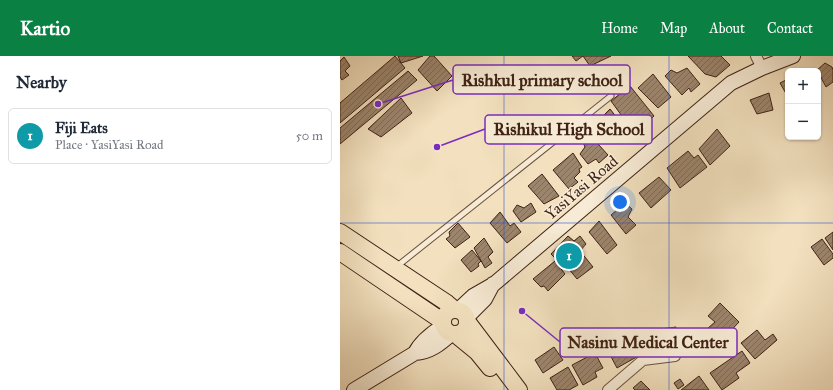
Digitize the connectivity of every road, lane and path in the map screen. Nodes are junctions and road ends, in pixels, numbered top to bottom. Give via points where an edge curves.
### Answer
1 (792, 56) edge
2 (759, 62) edge
3 (611, 96) dead end
4 (340, 232) edge
5 (340, 252) edge
6 (396, 268) junction
7 (461, 314) junction
8 (448, 329) junction
9 (675, 356) dead end
10 (354, 390) edge
11 (506, 390) edge
12 (519, 390) edge
13 (608, 390) edge

1 - 2 main road, YasiYasi Road
2 - 7 main road, YasiYasi Road via 494,284 473,296
3 - 6 lane
4 - 6 highway
5 - 8 highway
6 - 7 highway
7 - 8 highway via 446,313
7 - 8 highway via 467,326 464,330 460,333
7 - 12 highway
8 - 10 main road via 436,347 424,353 415,353
8 - 11 highway via 480,355
9 - 13 street via 642,360

